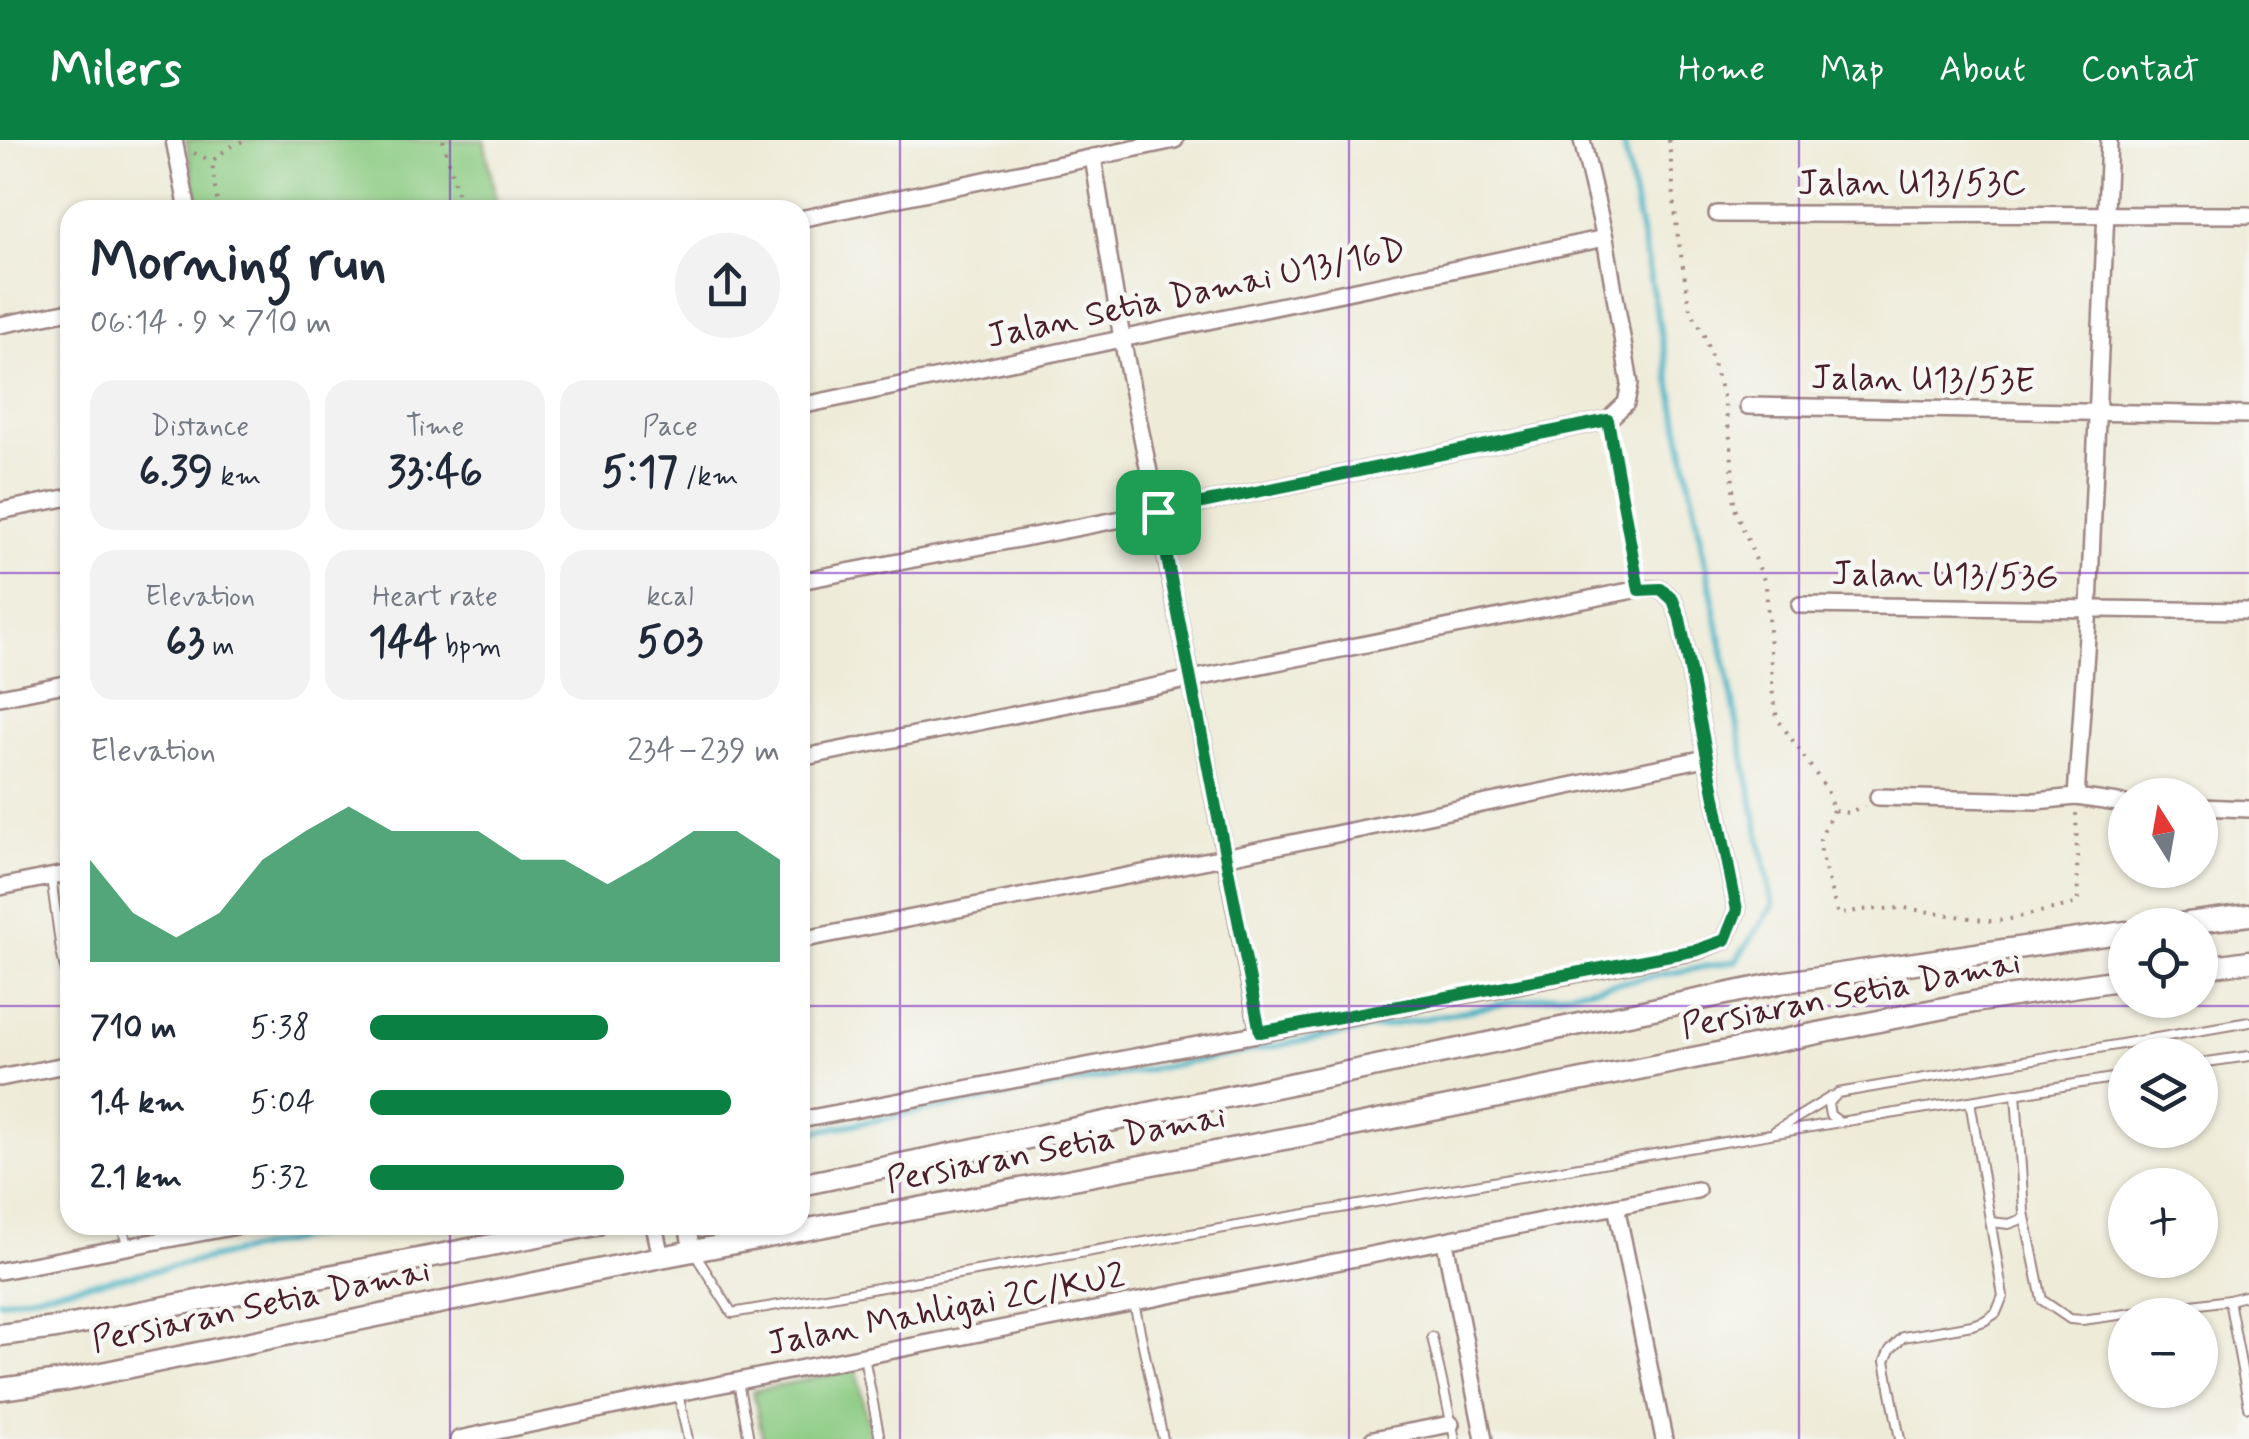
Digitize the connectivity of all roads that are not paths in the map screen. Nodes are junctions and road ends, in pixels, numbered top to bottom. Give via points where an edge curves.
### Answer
1 (174, 140) edge
2 (1175, 140) edge
3 (1582, 140) edge
4 (2109, 140) edge
5 (1093, 157) junction
6 (186, 200) edge
7 (1717, 214) dead end
8 (2108, 214) junction
9 (2249, 215) edge
10 (810, 217) edge
11 (1605, 238) junction
12 (60, 313) edge
13 (0, 325) edge
14 (1122, 339) junction
15 (810, 404) edge
16 (1748, 406) dead end
17 (2098, 414) junction
18 (2249, 415) edge
19 (1608, 420) junction
20 (60, 500) edge
21 (0, 510) edge
22 (1158, 512) junction
23 (810, 579) edge
24 (1639, 590) junction
25 (1800, 605) dead end
26 (2089, 608) junction
27 (2249, 611) edge
28 (1192, 679) junction
29 (60, 685) edge
30 (0, 697) edge
31 (810, 756) edge
32 (1706, 758) junction
33 (1878, 797) road end
34 (2076, 797) junction
35 (2108, 802) edge
36 (2218, 807) edge
37 (2249, 808) edge
38 (1224, 857) junction
39 (60, 875) edge
40 (51, 877) junction
41 (0, 887) edge
42 (2249, 914) edge
43 (2218, 918) edge
44 (2108, 935) edge
45 (810, 938) edge
46 (60, 943) edge
47 (2249, 961) edge
48 (2218, 965) edge
49 (2108, 982) edge
50 (2249, 1022) edge
51 (1260, 1032) junction
52 (2249, 1056) edge
53 (2218, 1061) edge
54 (60, 1066) edge
55 (0, 1078) edge
56 (2108, 1079) edge
57 (1838, 1092) junction
58 (2016, 1093) junction
59 (1970, 1101) junction
60 (810, 1118) edge
61 (1840, 1122) junction
62 (1771, 1134) junction
63 (810, 1183) edge
64 (1697, 1190) dead end
65 (1616, 1206) junction
66 (2025, 1218) junction
67 (1991, 1222) junction
68 (810, 1228) edge
69 (124, 1235) edge
70 (190, 1235) edge
71 (544, 1235) edge
72 (656, 1235) edge
73 (689, 1235) edge
74 (772, 1235) edge
75 (1445, 1242) junction
76 (127, 1247) junction
77 (692, 1250) junction
78 (661, 1256) junction
79 (0, 1271) edge
80 (2249, 1294) edge
81 (2229, 1300) junction
82 (1134, 1303) junction
83 (732, 1313) junction
84 (728, 1327) dead end
85 (0, 1336) edge
86 (1432, 1337) dead end
87 (864, 1357) junction
88 (738, 1382) junction
89 (0, 1389) edge
90 (678, 1393) junction
91 (2249, 1407) edge
92 (1453, 1432) edge
93 (459, 1439) edge
94 (688, 1439) edge
95 (749, 1439) edge
96 (880, 1439) edge
97 (1163, 1439) edge
98 (1374, 1439) edge
99 (1484, 1439) edge
100 (1664, 1439) edge
101 (1900, 1439) edge

1 - 6 street
2 - 5 street
3 - 11 street
4 - 8 street
5 - 10 street
5 - 14 street
7 - 8 street, Jalan U13/53C
8 - 9 street, Jalan U13/53C
8 - 17 street
11 - 14 street, Jalan Setia Damai U13/16D
11 - 19 street via 1630,384 1626,403
12 - 13 street
14 - 15 street, Jalan Setia Damai U13/16D
14 - 22 street
16 - 17 street, Jalan U13/53E
17 - 18 street, Jalan U13/53E
17 - 26 street
19 - 22 street
19 - 24 lane
20 - 21 street
22 - 23 street
22 - 28 street
24 - 28 street
24 - 32 street via 1661,589 1673,600
25 - 26 street, Jalan U13/53G
26 - 27 street, Jalan U13/53G
26 - 34 street
28 - 31 street
28 - 38 street
29 - 30 street
32 - 38 street
32 - 51 street via 1737,910 1725,940
33 - 34 street
34 - 35 street
36 - 37 street
38 - 45 street
38 - 51 street
39 - 40 street
40 - 41 street
40 - 46 lane
42 - 43 street
44 - 63 street, Persiaran Setia Damai via 1779,983
47 - 48 street
49 - 68 street, Persiaran Setia Damai
50 - 57 lane
51 - 60 street
52 - 53 lane
54 - 55 street
56 - 58 lane
57 - 61 lane via 1829,1110
57 - 62 lane
58 - 59 lane
58 - 66 lane
59 - 61 lane
59 - 67 lane
61 - 62 lane
62 - 83 lane
64 - 65 street, Jalan Mahligai 2C/KU2
65 - 75 street, Jalan Mahligai 2C/KU2
65 - 100 street
66 - 67 lane
66 - 81 lane via 2042,1300 2070,1320
67 - 101 lane via 2003,1296 1996,1313 1972,1325 1903,1337 1890,1350 1886,1361
69 - 76 lane
70 - 76 street
71 - 85 street, Persiaran Setia Damai
72 - 78 street
73 - 77 street
74 - 77 street, Persiaran Setia Damai
75 - 82 street, Jalan Mahligai 2C/KU2
75 - 99 street
76 - 79 street
77 - 78 street, Persiaran Setia Damai
77 - 83 lane
78 - 89 street, Persiaran Setia Damai
80 - 81 lane
81 - 91 lane
82 - 87 street, Jalan Mahligai 2C/KU2
82 - 97 lane
83 - 84 lane
86 - 92 lane
87 - 88 street, Jalan Mahligai 2C/KU2
87 - 96 lane
88 - 90 street, Jalan Mahligai 2C/KU2
88 - 95 lane
90 - 93 street, Jalan Mahligai 2C/KU2
90 - 94 lane
92 - 98 street

